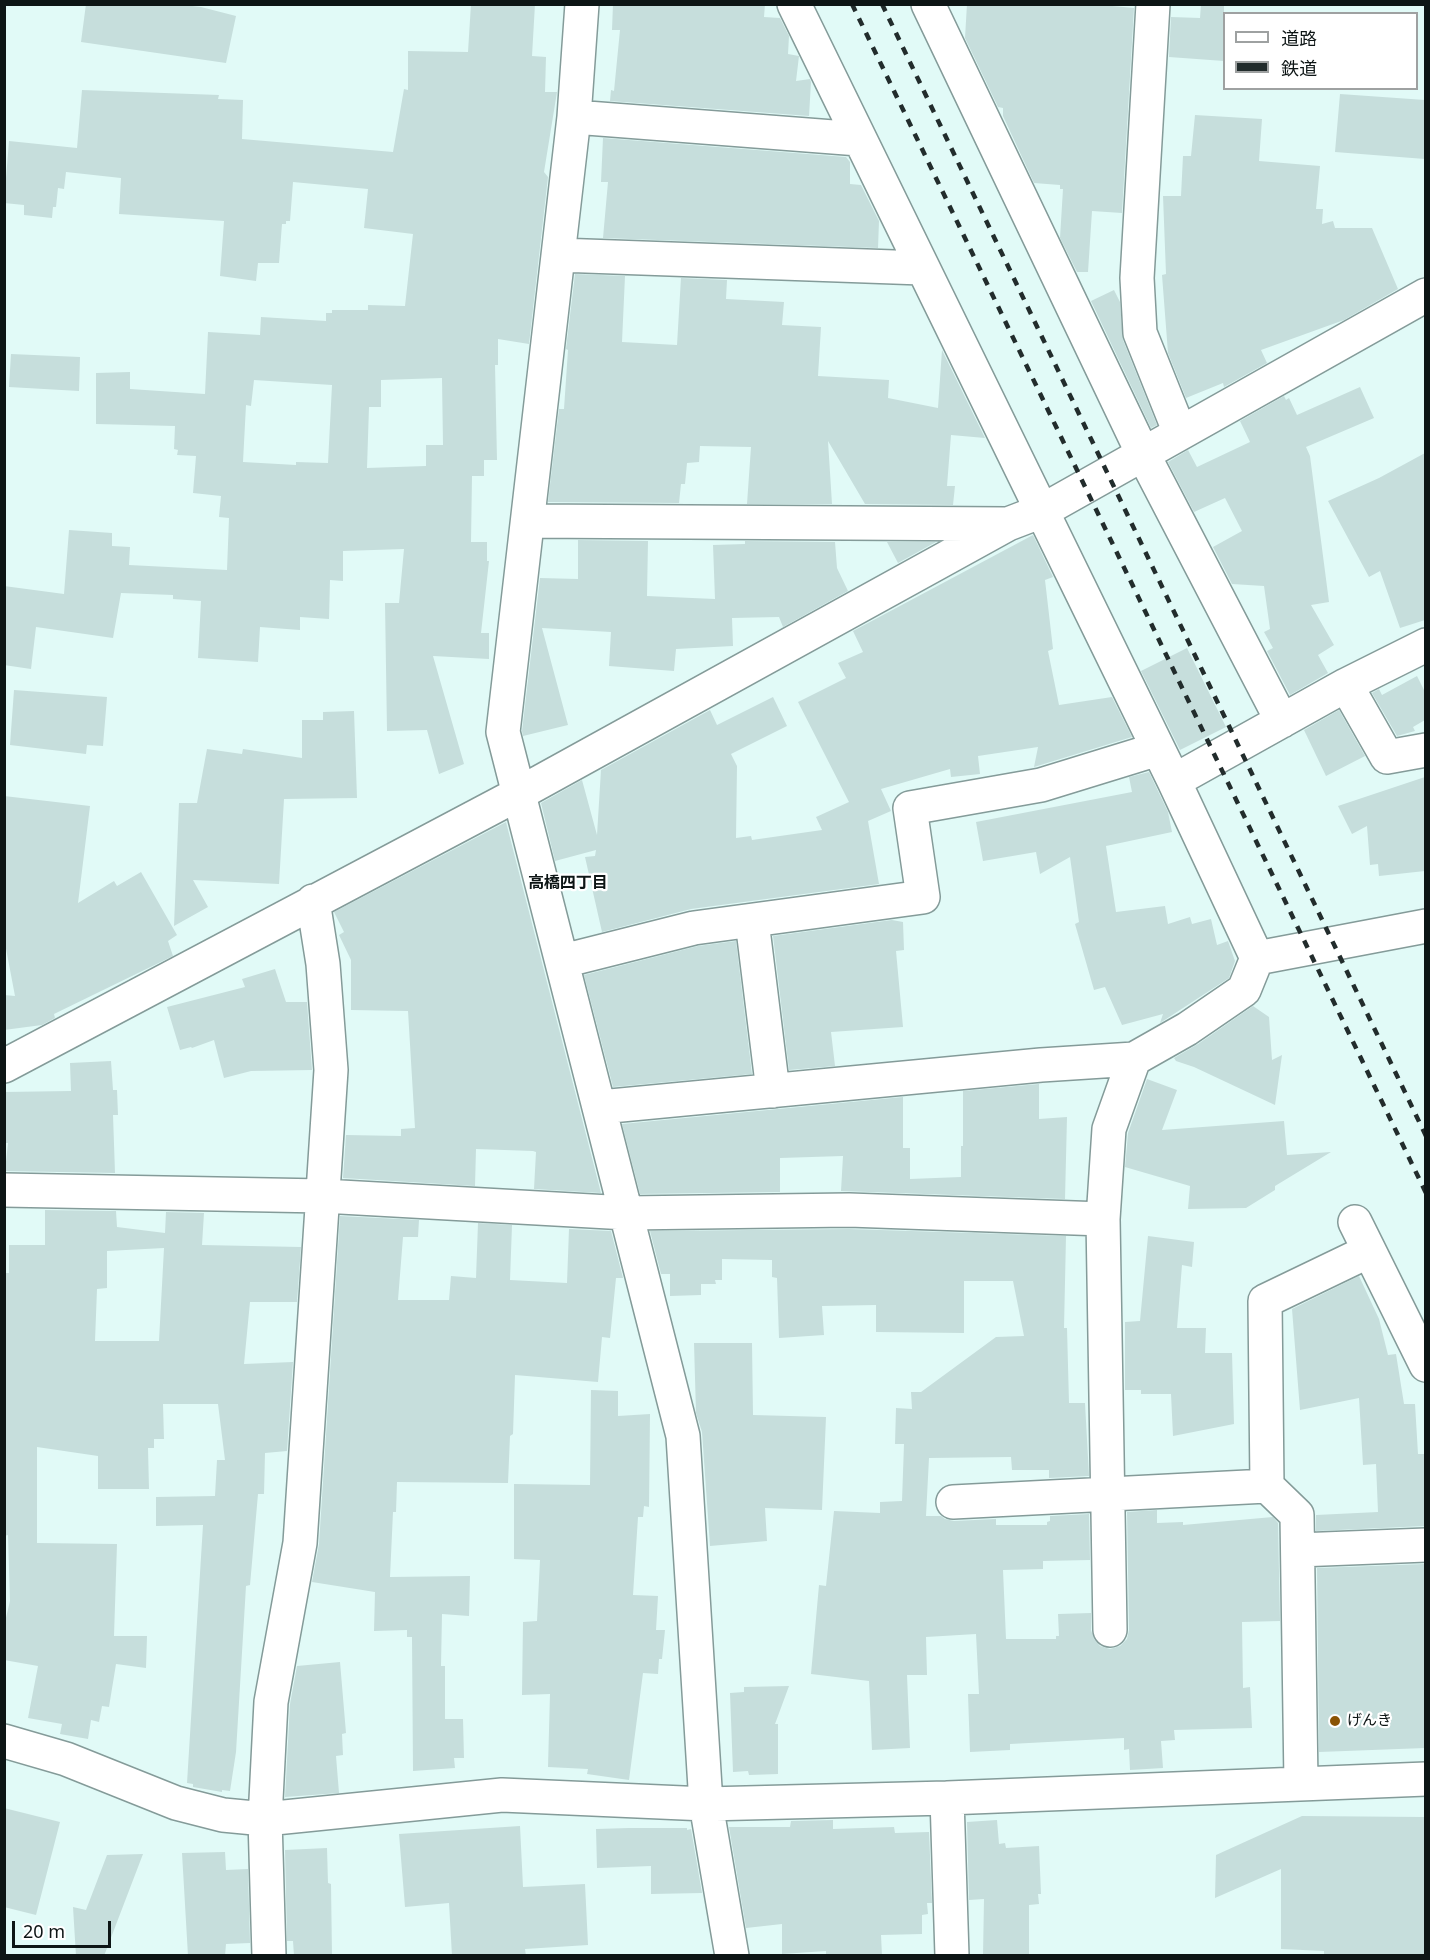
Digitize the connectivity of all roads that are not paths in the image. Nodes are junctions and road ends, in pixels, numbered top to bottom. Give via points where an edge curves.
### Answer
1 (582, 4) edge
2 (794, 4) edge
3 (928, 4) edge
4 (1153, 4) edge
5 (574, 117) junction
6 (860, 139) junction
7 (558, 255) junction
8 (922, 268) junction
9 (1425, 295) edge
10 (1180, 433) junction
11 (1143, 454) junction
12 (1042, 511) junction
13 (528, 521) junction
14 (1008, 524) junction
15 (1425, 645) edge
16 (1346, 685) junction
17 (1282, 721) junction
18 (1158, 749) junction
19 (1425, 750) edge
20 (1174, 781) junction
21 (520, 793) junction
22 (313, 901) junction
23 (752, 921) junction
24 (1425, 926) edge
25 (1257, 958) junction
26 (563, 961) junction
27 (1134, 1059) junction
28 (4, 1066) edge
29 (773, 1091) junction
30 (600, 1107) junction
31 (4, 1190) edge
32 (323, 1196) junction
33 (627, 1213) junction
34 (1102, 1219) junction
35 (1425, 1365) edge
36 (1267, 1486) junction
37 (1106, 1494) junction
38 (953, 1502) dead end
39 (1425, 1545) edge
40 (1298, 1550) junction
41 (1110, 1630) dead end
42 (4, 1741) edge
43 (1425, 1779) edge
44 (1301, 1783) junction
45 (947, 1798) junction
46 (706, 1804) junction
47 (265, 1819) junction
48 (269, 1956) edge
49 (732, 1956) edge
50 (952, 1956) edge

1 - 5 street
2 - 6 street
3 - 11 street
4 - 10 street via 1137,289 1140,333
5 - 6 street
5 - 7 street
6 - 8 street
7 - 8 street
7 - 13 street
8 - 12 street
9 - 10 street
10 - 11 street
11 - 12 street
11 - 17 street
12 - 14 street
12 - 18 street
13 - 14 street
13 - 21 street via 503,732
14 - 21 street
15 - 16 street
16 - 17 street
16 - 19 street via 1387,758
17 - 20 street
18 - 20 street
18 - 23 street via 1041,785 910,808 923,897
20 - 25 street
21 - 22 street
21 - 26 street
22 - 28 street
22 - 32 street via 323,964 331,1070
23 - 26 street via 694,928
23 - 29 street
24 - 25 street
25 - 27 street via 1244,990
26 - 30 street
27 - 29 street
27 - 34 street via 1109,1130
29 - 30 street
30 - 33 street
31 - 32 street
32 - 33 street
32 - 47 street via 300,1542 271,1702
33 - 34 street via 849,1210
33 - 46 street via 683,1436
34 - 37 street
35 - 36 street via 1362,1237 1265,1301
36 - 37 street
36 - 40 street via 1297,1515
37 - 38 street
37 - 41 street
39 - 40 street
40 - 44 street
42 - 47 street via 66,1759 176,1803 223,1815
43 - 44 street
44 - 45 street
45 - 46 street
45 - 50 street
46 - 47 street via 502,1795
46 - 49 street
47 - 48 street

